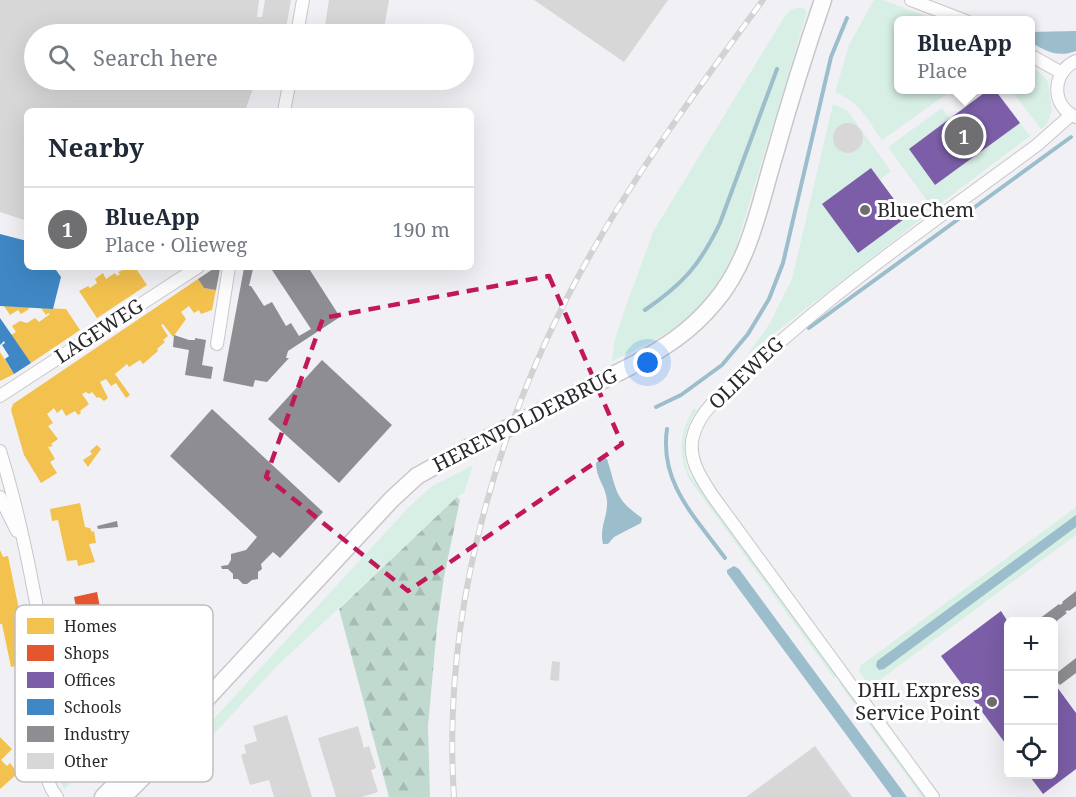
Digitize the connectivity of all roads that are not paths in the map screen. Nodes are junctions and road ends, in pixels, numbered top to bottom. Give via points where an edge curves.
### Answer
1 (303, 0) edge
2 (823, 0) edge
3 (911, 0) edge
4 (953, 16) edge
5 (299, 24) edge
6 (1035, 58) edge
7 (1076, 61) edge
8 (1062, 73) junction
9 (288, 90) edge
10 (285, 108) edge
11 (1073, 116) edge
12 (193, 270) edge
13 (229, 270) edge
14 (217, 344) dead end
15 (0, 396) edge
16 (0, 451) edge
17 (0, 497) edge
18 (23, 543) junction
19 (36, 605) edge
20 (213, 692) edge
21 (49, 782) edge
22 (118, 782) edge
23 (138, 782) edge
24 (57, 797) edge
25 (103, 797) edge
26 (123, 797) edge
27 (933, 797) edge

1 - 5 street
2 - 20 street, HERENPOLDERBRUG, bridge via 750,236 736,272 716,302 679,338 631,366 417,476
3 - 4 street
6 - 8 street
7 - 8 street
8 - 11 street via 1056,88 1058,99
9 - 10 street
11 - 27 street, OLIEWEG via 787,334 710,406 693,434 694,463 706,486
12 - 15 street, LAGEWEG
13 - 14 street
16 - 18 street
17 - 18 street
18 - 19 street
21 - 24 street
22 - 25 street, HERENPOLDERBRUG
23 - 26 street, HERENPOLDERBRUG

